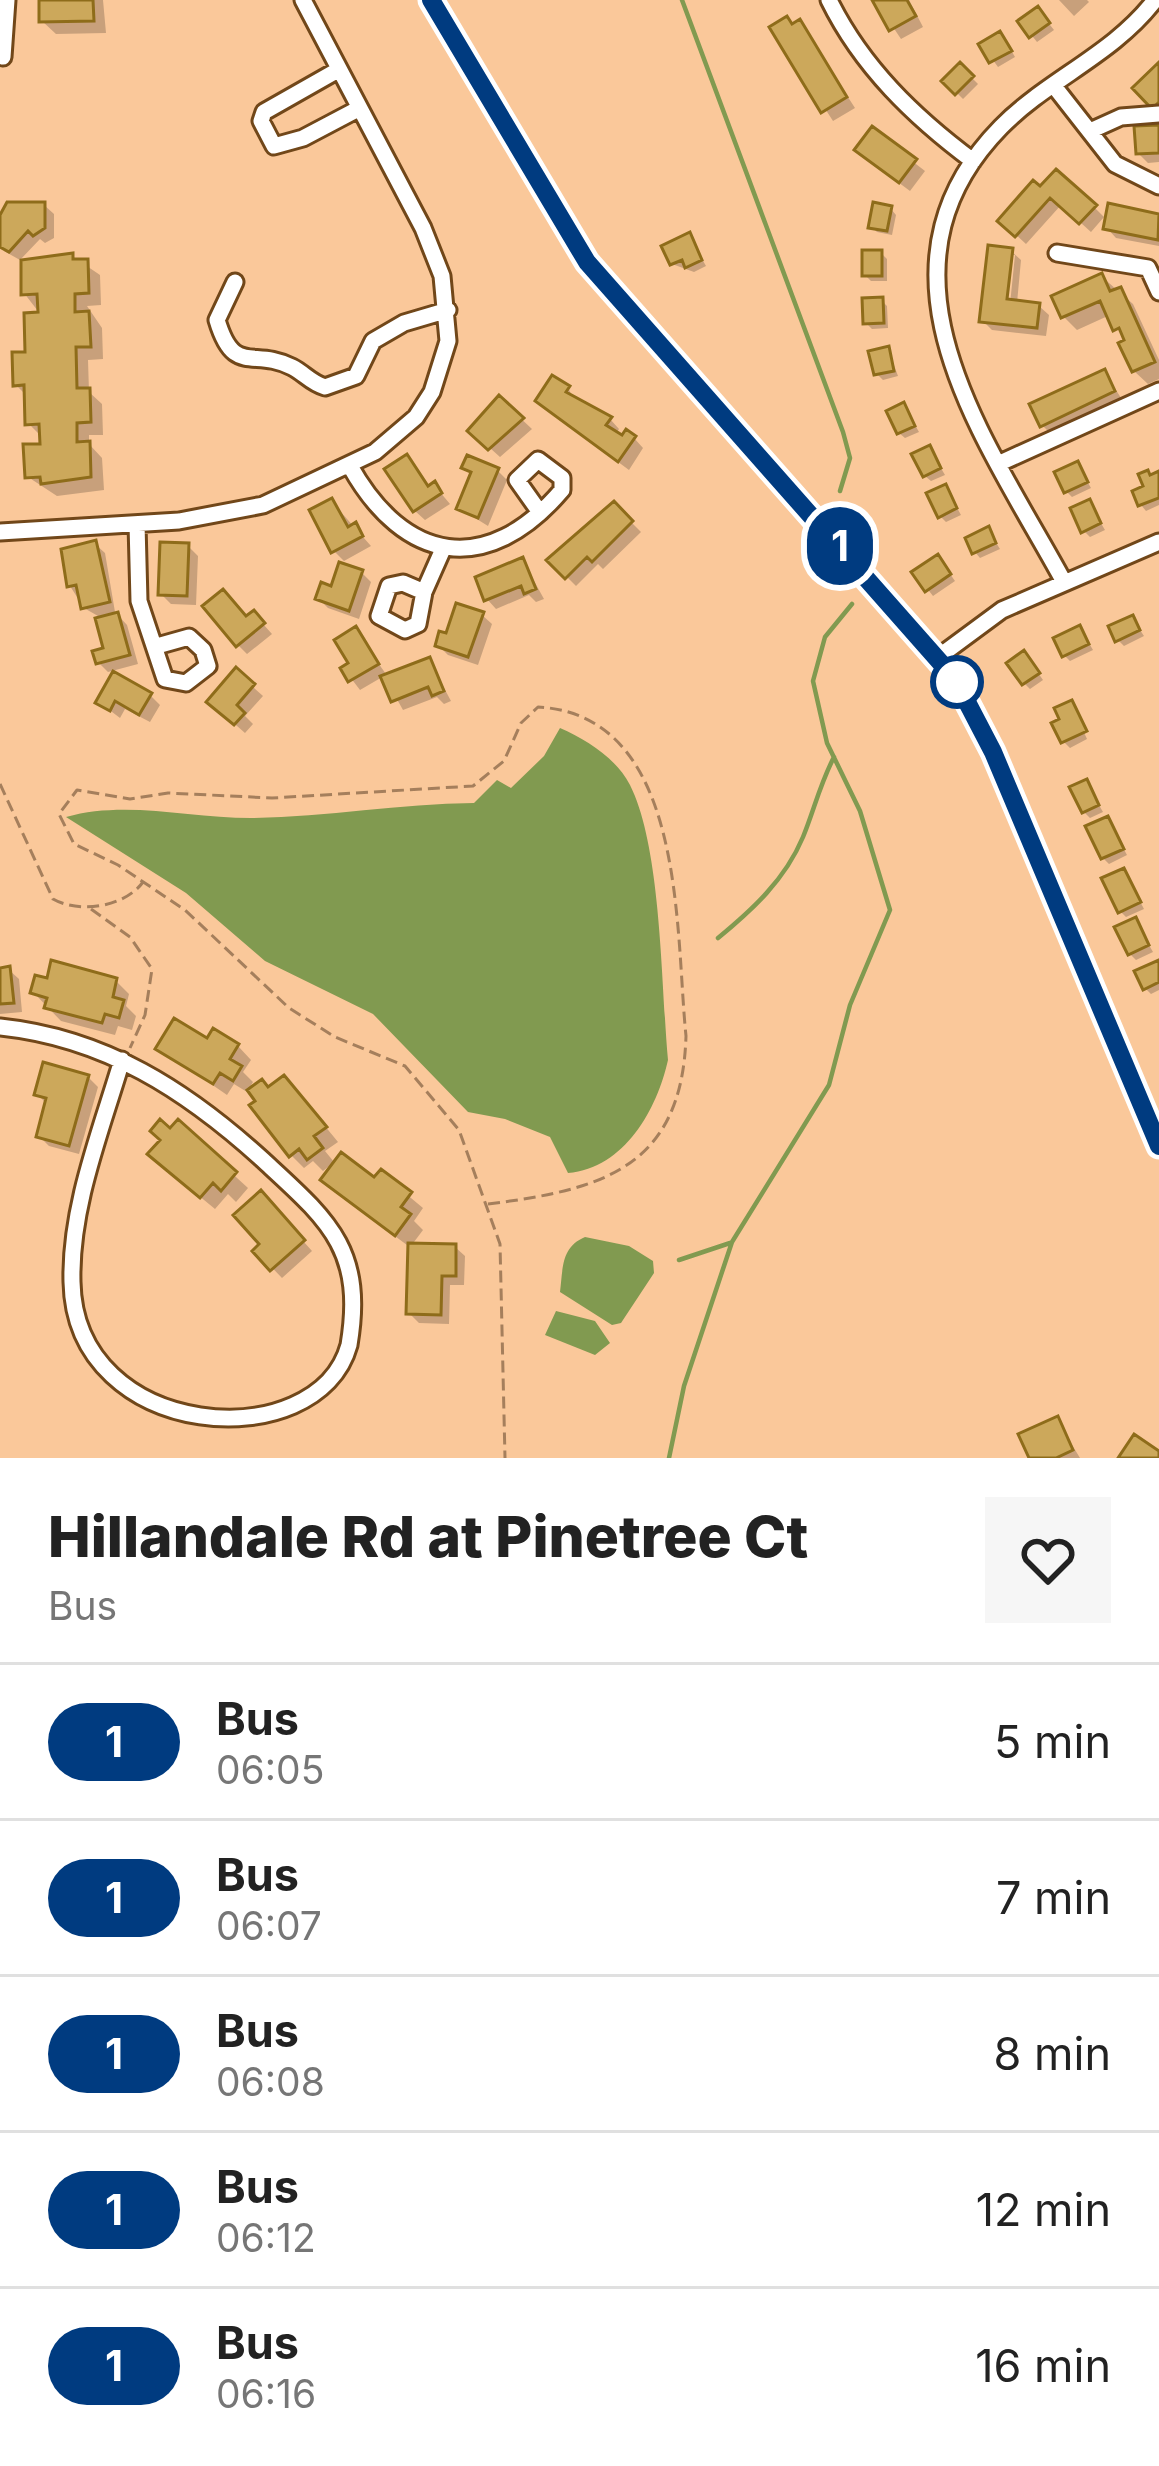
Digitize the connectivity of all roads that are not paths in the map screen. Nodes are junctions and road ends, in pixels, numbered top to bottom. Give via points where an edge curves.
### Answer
1 (7, 0) edge
2 (303, 0) edge
3 (430, 0) edge
4 (829, 0) edge
5 (1155, 0) edge
6 (3, 57) edge
7 (338, 70) junction
8 (1054, 86) junction
9 (358, 109) junction
10 (1159, 113) edge
11 (1090, 131) junction
12 (973, 161) junction
13 (1159, 186) edge
14 (1057, 253) dead end
15 (235, 282) dead end
16 (1159, 292) edge
17 (448, 310) junction
18 (1159, 391) edge
19 (1000, 463) junction
20 (350, 466) junction
21 (539, 511) dead end
22 (137, 524) junction
23 (0, 532) edge
24 (1159, 542) edge
25 (442, 549) junction
26 (1064, 582) junction
27 (424, 592) dead end
28 (157, 646) dead end
29 (938, 658) junction
30 (0, 1027) edge
31 (122, 1060) junction
32 (1159, 1146) edge
33 (332, 1406) dead end
34 (128, 1408) dead end

1 - 6 street
2 - 7 street
3 - 29 street via 587,262
4 - 12 street via 882,81
5 - 8 street via 1117,41
7 - 9 street
7 - 9 street via 261,121 274,146
8 - 11 street
8 - 12 street
9 - 17 street via 423,228
10 - 11 street
11 - 13 street via 1115,164
12 - 19 street via 941,241 938,315 950,368
14 - 16 street via 1148,268
15 - 17 street via 218,320 224,343 236,356 292,367 325,387 356,376 373,340
17 - 20 street via 442,368 424,405 396,437
18 - 19 street
19 - 26 street
20 - 22 street via 230,514
20 - 25 street via 395,528
21 - 25 street via 478,546
22 - 23 street
22 - 28 street via 139,601
24 - 26 street
25 - 27 street
26 - 29 street via 1002,610
29 - 32 street via 985,734
30 - 31 street via 58,1034
31 - 33 street via 208,1112 331,1226 347,1256 355,1302
31 - 34 street via 74,1232 72,1282 82,1339

